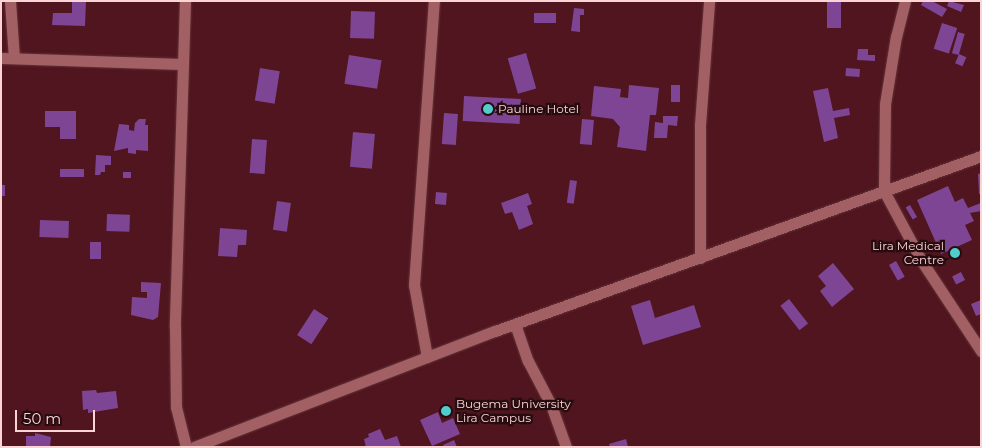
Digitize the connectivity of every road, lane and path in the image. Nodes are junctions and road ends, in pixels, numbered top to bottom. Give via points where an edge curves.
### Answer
1 (10, 1) edge
2 (185, 1) edge
3 (434, 1) edge
4 (709, 1) edge
5 (905, 1) edge
6 (1, 58) edge
7 (14, 58) junction
8 (183, 64) junction
9 (981, 156) edge
10 (884, 191) junction
11 (700, 258) junction
12 (515, 324) junction
13 (981, 351) edge
14 (427, 358) junction
15 (186, 447) edge
16 (194, 447) edge
17 (566, 447) edge

1 - 7 street
2 - 8 street
3 - 14 street via 414,285
4 - 11 street via 700,125
5 - 10 street via 886,96
6 - 7 street
7 - 8 street
8 - 15 street via 175,397
9 - 10 street
10 - 11 street
10 - 13 street via 926,268
11 - 12 street
12 - 14 street
12 - 17 street via 528,361 552,405
14 - 16 street

